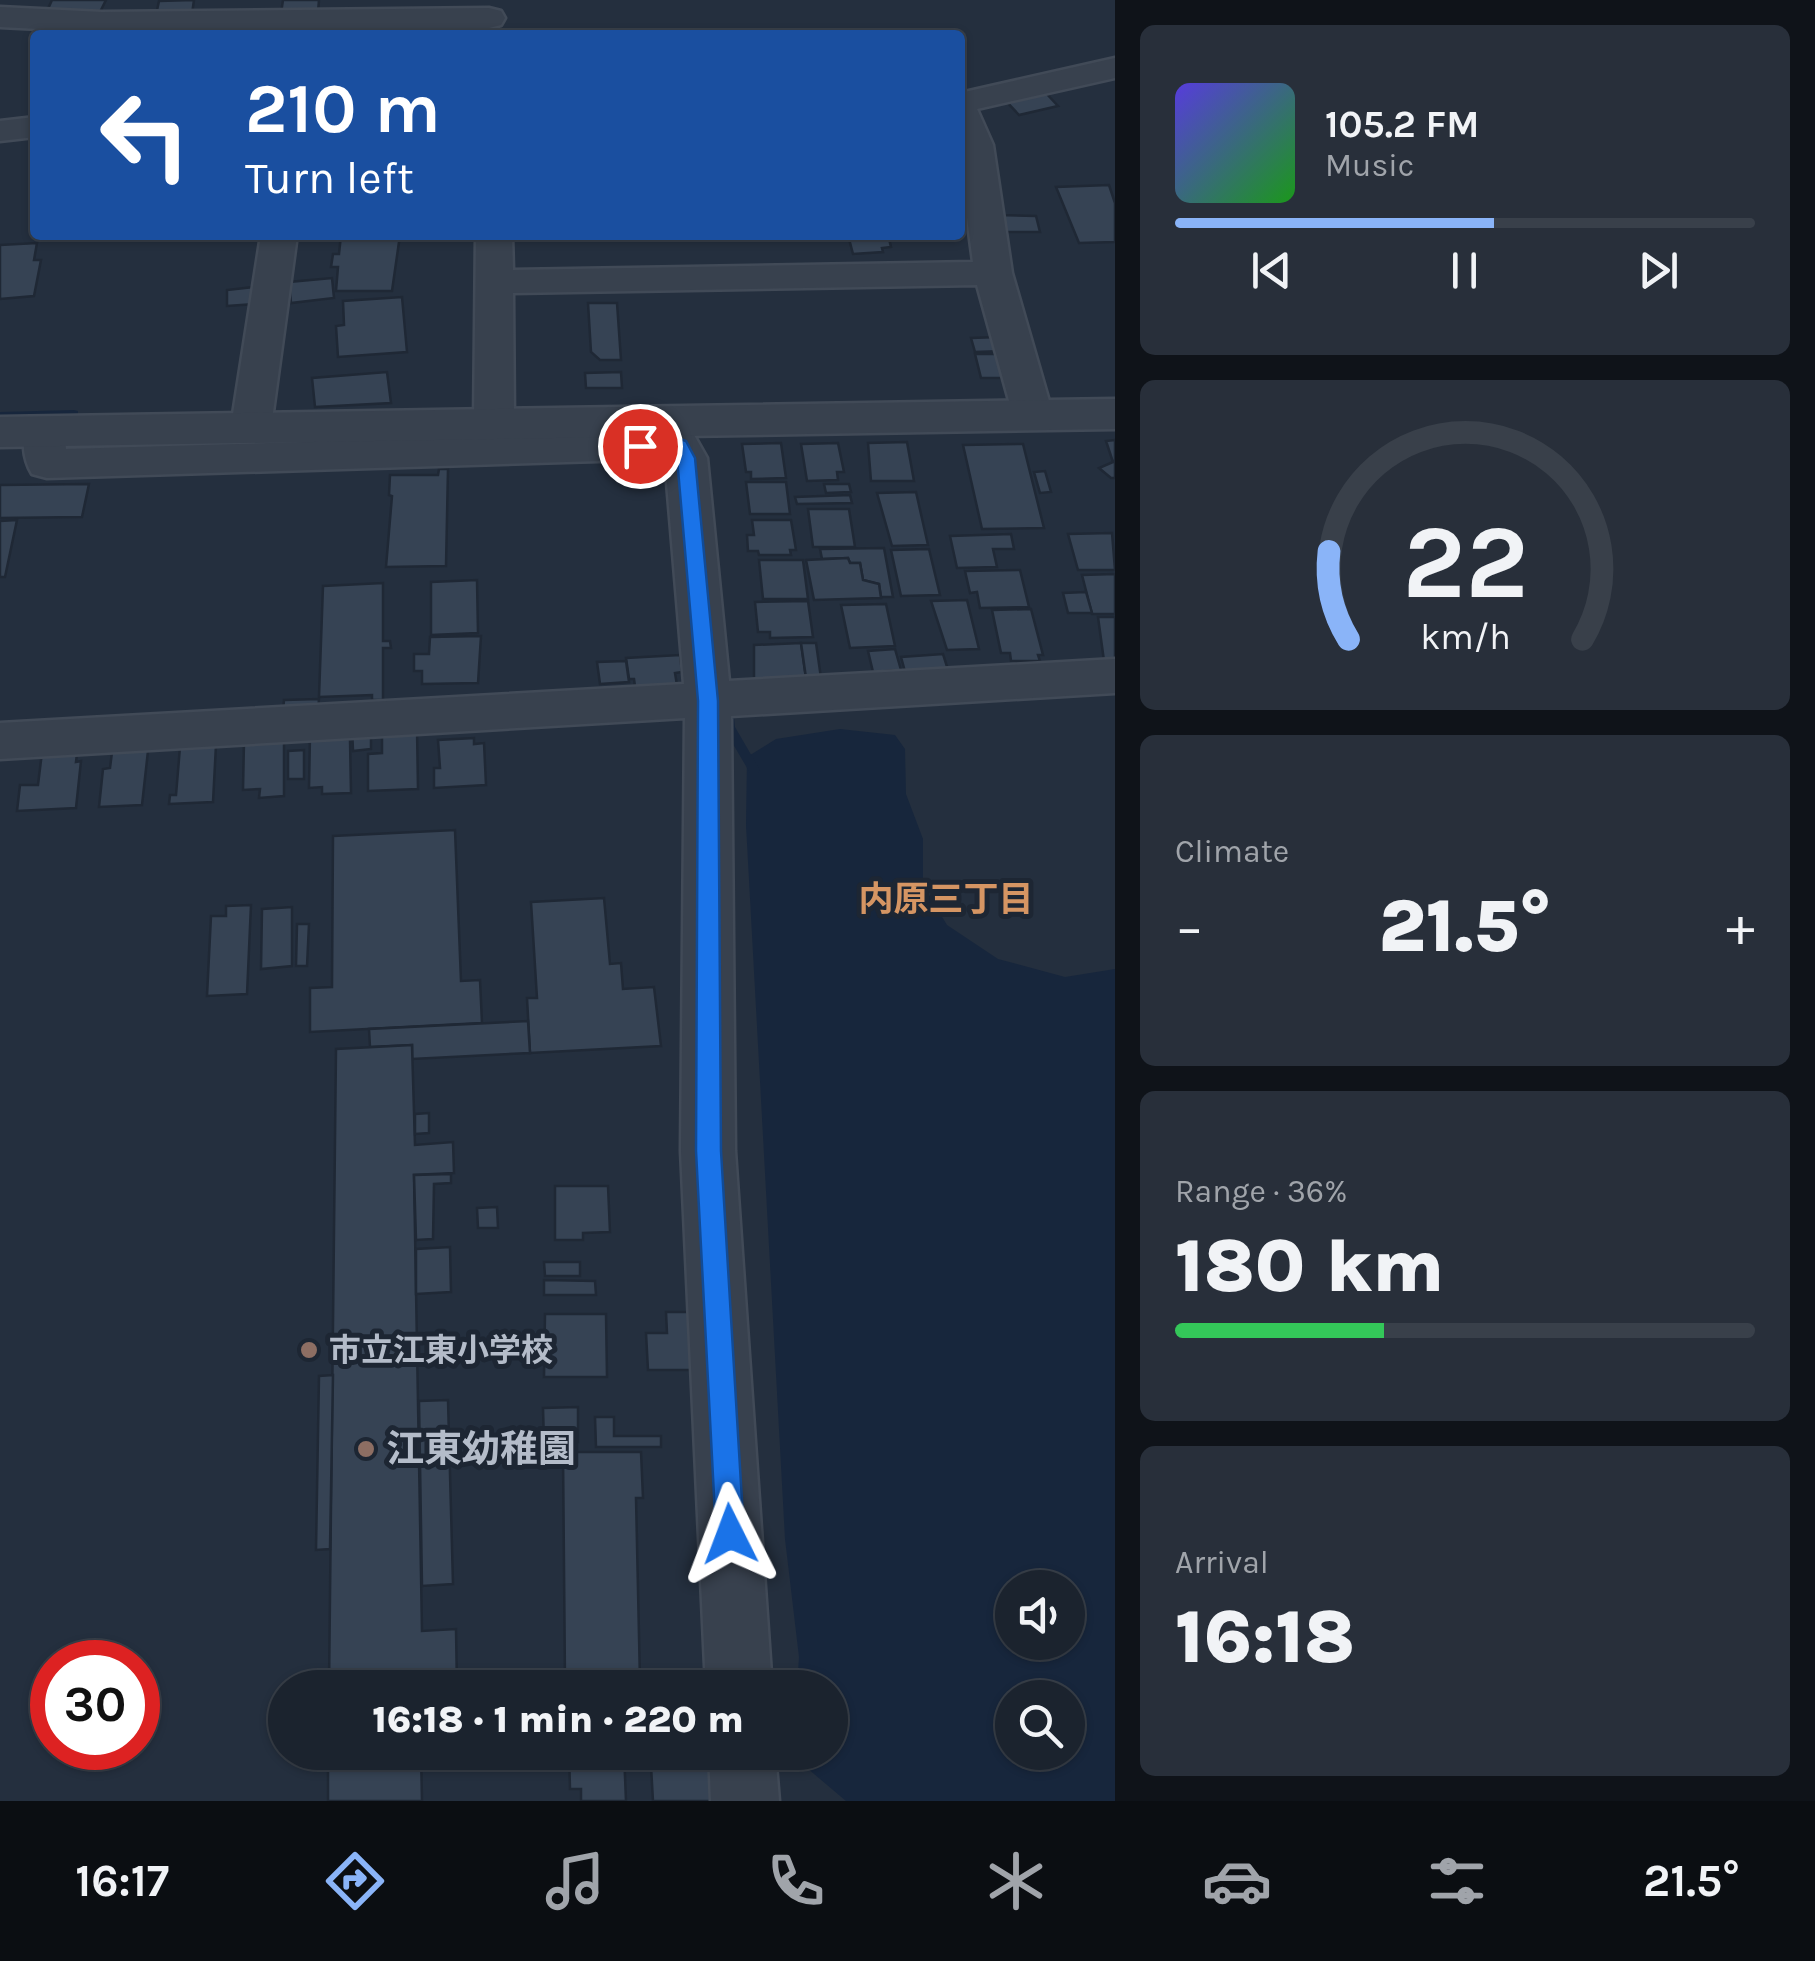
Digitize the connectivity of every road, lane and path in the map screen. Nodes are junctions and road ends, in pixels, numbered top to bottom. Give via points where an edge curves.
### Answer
1 (0, 16) edge
2 (491, 18) edge
3 (98, 28) edge
4 (1115, 68) edge
5 (965, 105) edge
6 (965, 119) edge
7 (278, 240) edge
8 (494, 240) edge
9 (993, 273) junction
10 (494, 282) junction
11 (1115, 414) edge
12 (1033, 415) junction
13 (494, 422) junction
14 (251, 427) junction
15 (22, 432) edge
16 (1115, 676) edge
17 (720, 701) junction
18 (0, 740) edge
19 (737, 1670) edge
20 (743, 1770) edge
21 (745, 1801) edge

1 - 3 street
2 - 3 street
4 - 5 street
6 - 9 street via 975,145
7 - 14 street
8 - 10 street
9 - 10 street
9 - 12 street
10 - 13 street
11 - 12 street
12 - 13 street
13 - 14 street
14 - 15 street
15 - 17 street via 46,464 680,446
16 - 17 street
17 - 18 street
17 - 19 street via 708,1151
20 - 21 street

